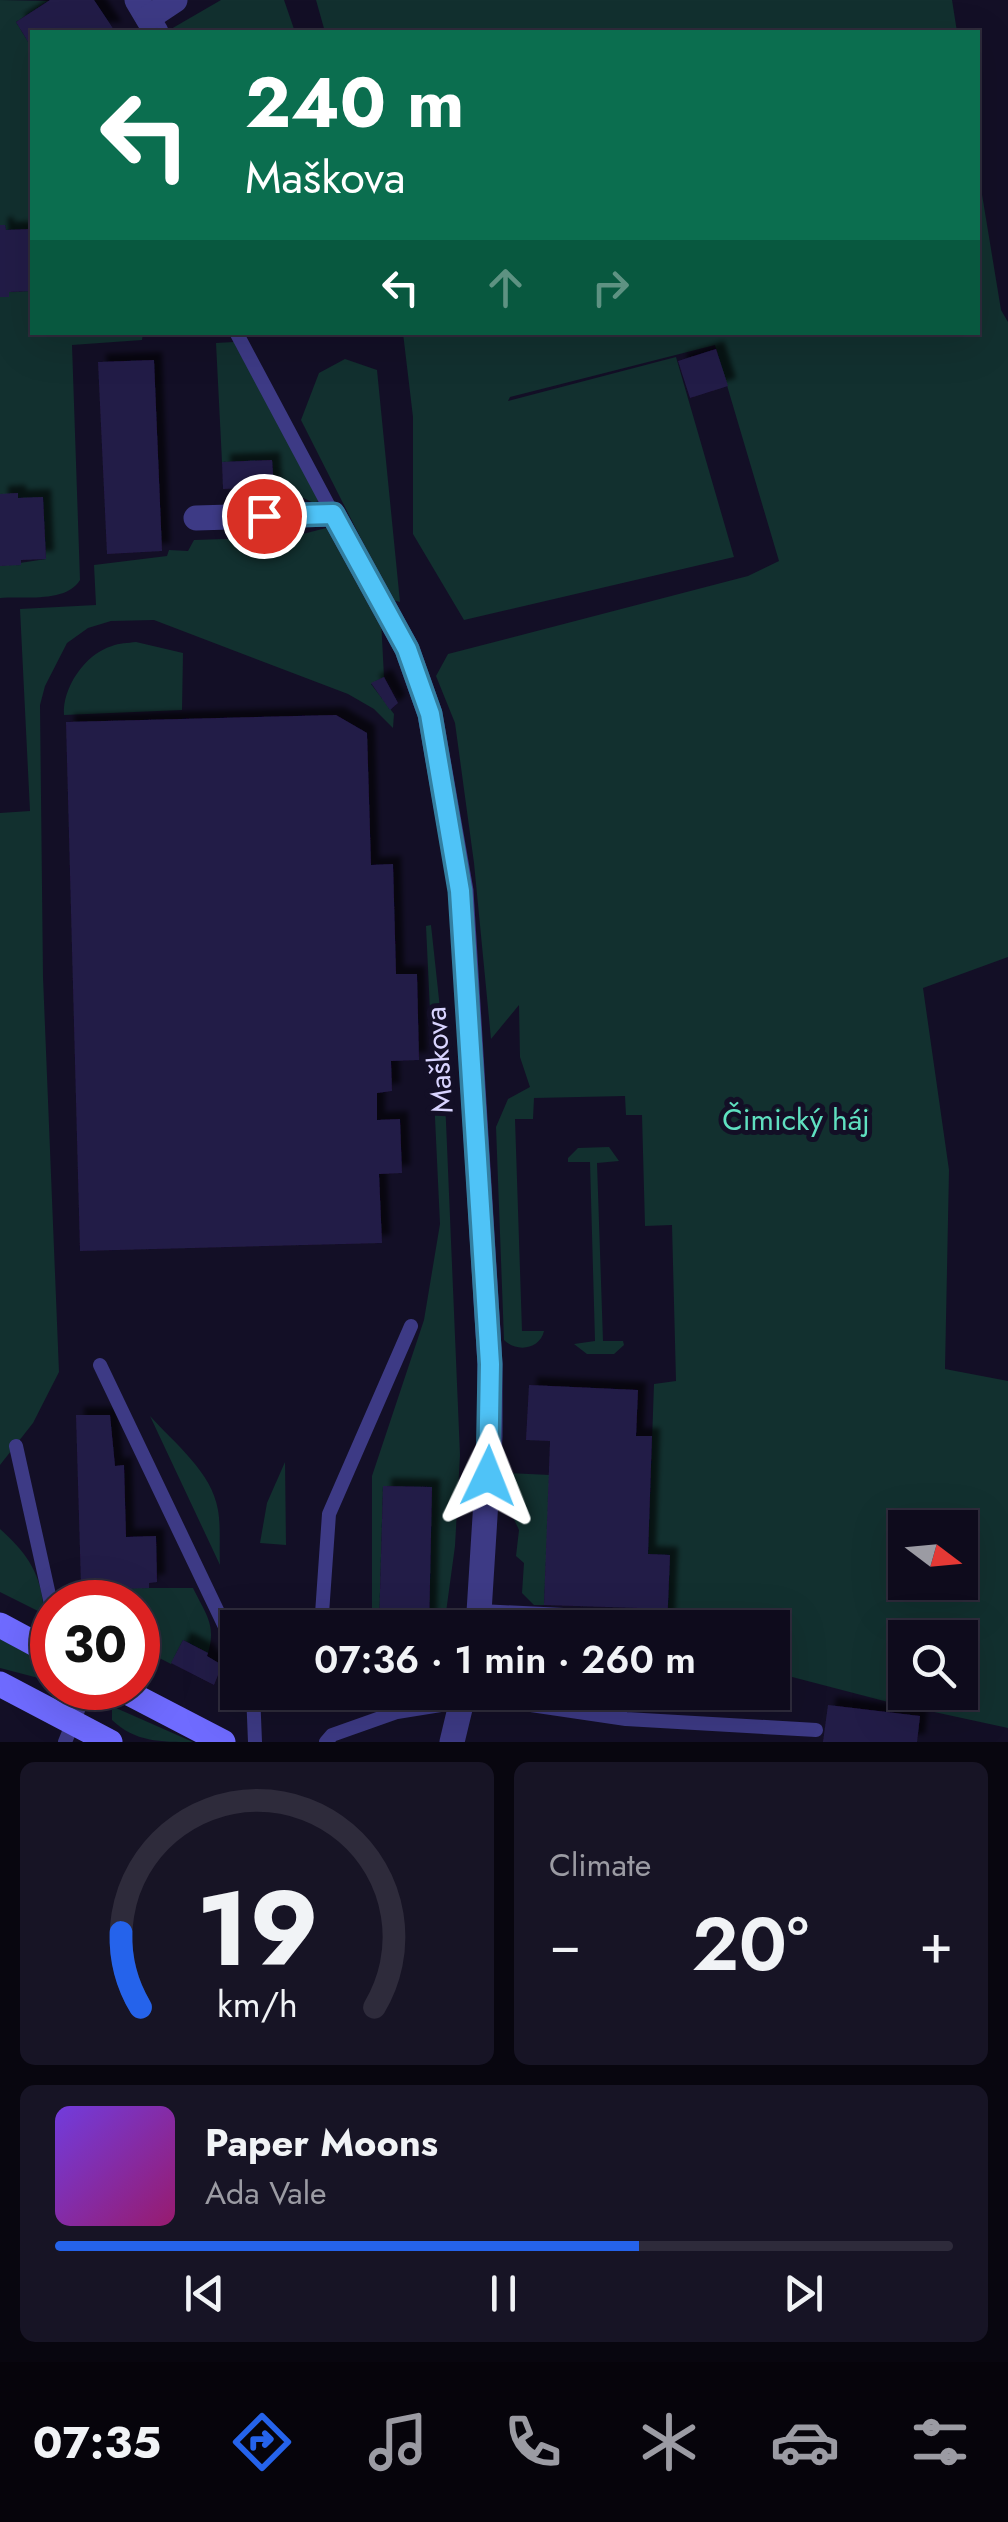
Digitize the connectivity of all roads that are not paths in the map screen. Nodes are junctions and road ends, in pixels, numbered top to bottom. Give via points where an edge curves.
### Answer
1 (175, 0) edge
2 (147, 17) edge
3 (238, 335) edge
4 (333, 514) junction
5 (196, 518) dead end
6 (411, 1326) dead end
7 (100, 1365) dead end
8 (16, 1446) dead end
9 (46, 1580) edge
10 (322, 1610) edge
11 (480, 1610) edge
12 (220, 1616) edge
13 (0, 1625) edge
14 (30, 1641) edge
15 (0, 1684) edge
16 (160, 1709) edge
17 (253, 1710) edge
18 (406, 1710) edge
19 (460, 1710) edge
20 (561, 1710) edge
21 (816, 1730) dead end
22 (69, 1732) edge
23 (110, 1742) edge
24 (223, 1742) edge
25 (255, 1742) edge
26 (326, 1742) edge
27 (452, 1742) edge

1 - 2 street
3 - 4 lane, Maškova
4 - 5 street
4 - 11 street, Maškova via 407,649 430,714 460,891 490,1364
6 - 10 lane via 329,1514
7 - 12 lane
8 - 9 lane
13 - 14 main road
15 - 22 main road
16 - 24 main road
17 - 25 lane
18 - 26 lane
19 - 27 street
20 - 21 lane
22 - 23 main road

